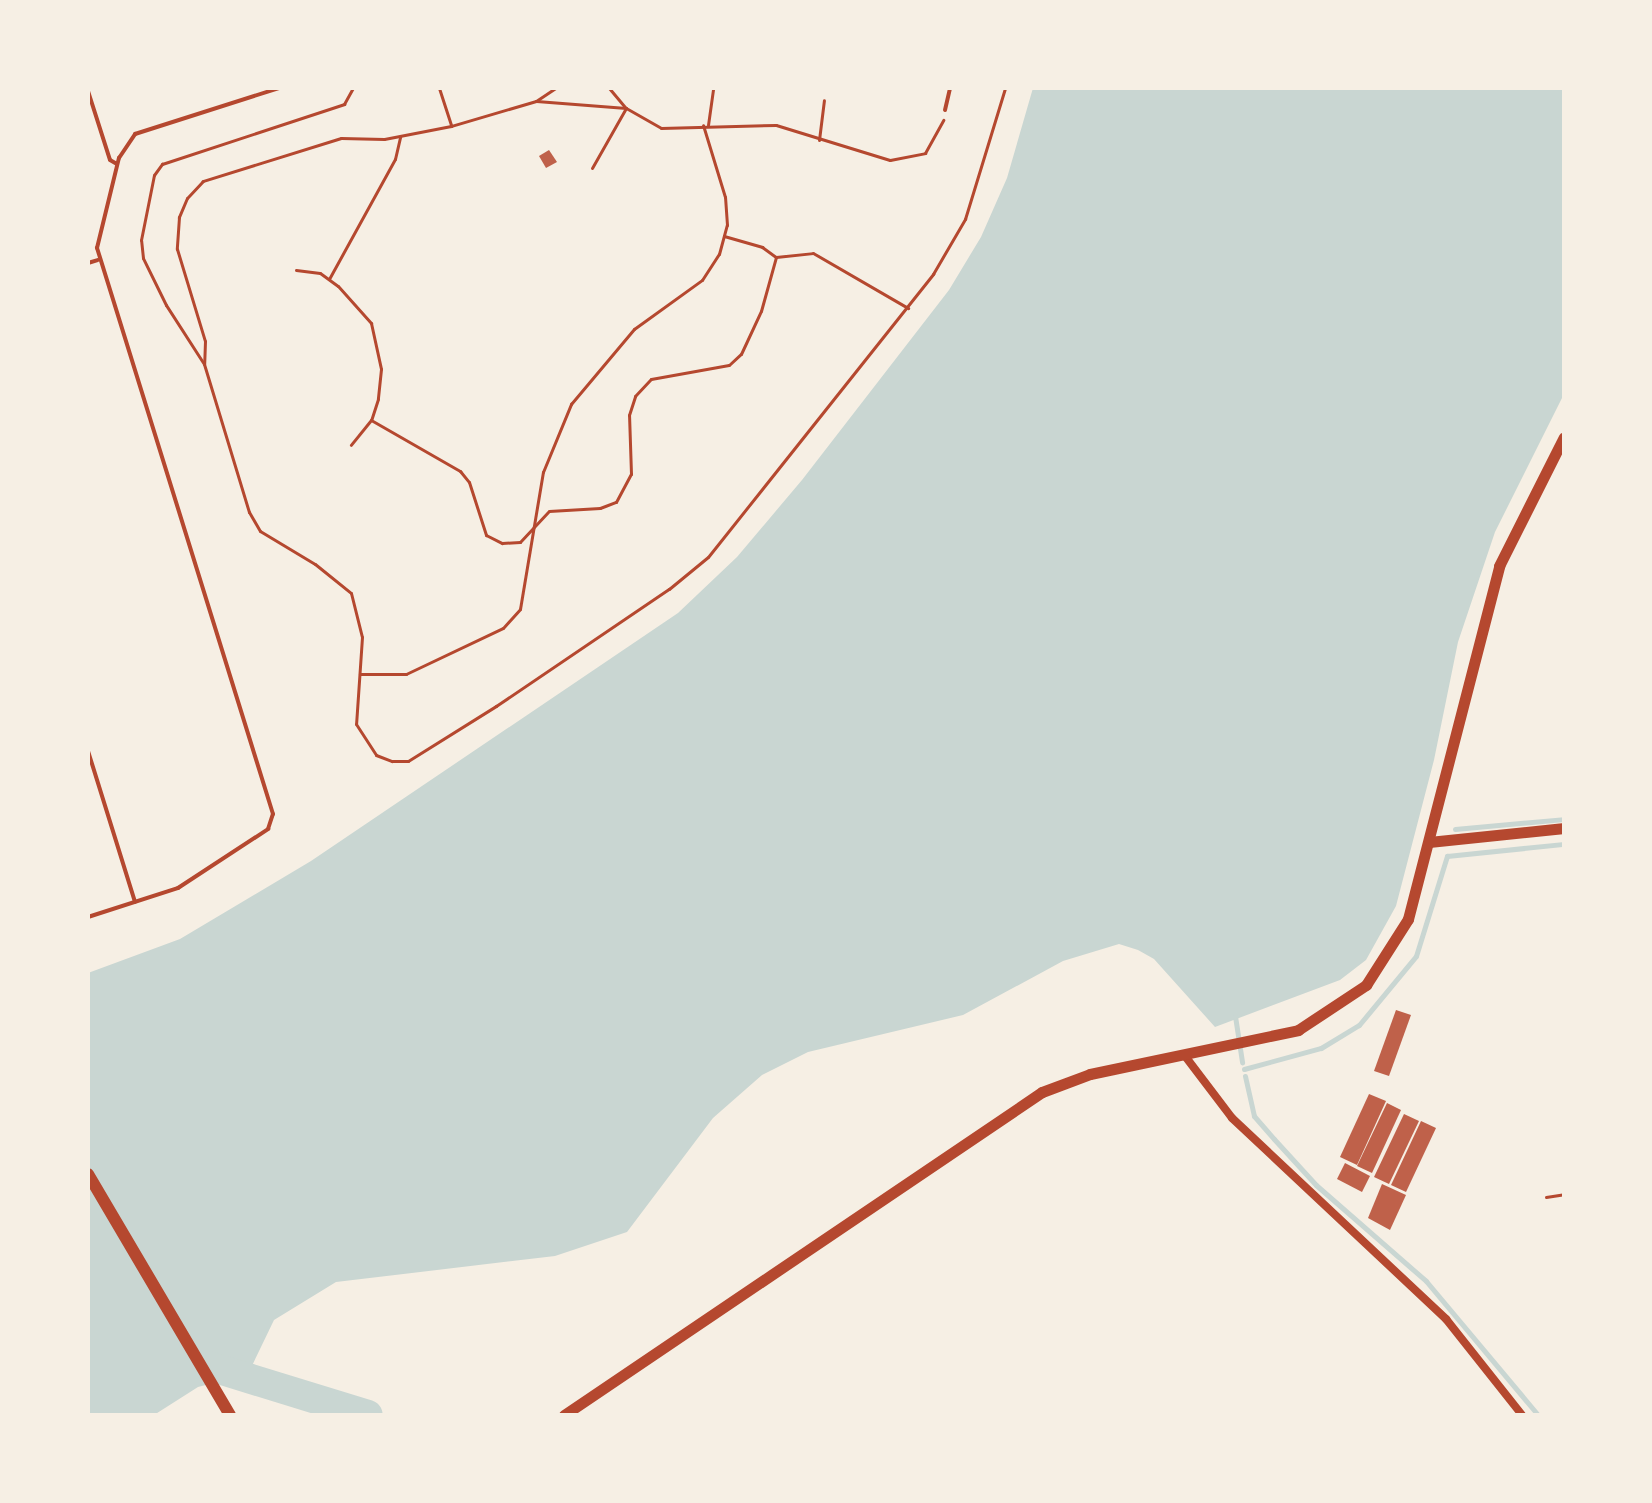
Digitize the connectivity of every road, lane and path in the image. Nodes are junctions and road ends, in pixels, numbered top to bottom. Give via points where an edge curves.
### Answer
1 (279, 88) edge
2 (353, 88) edge
3 (439, 88) edge
4 (555, 88) edge
5 (609, 88) edge
6 (713, 88) edge
7 (950, 88) edge
8 (1005, 88) edge
9 (88, 91) edge
10 (824, 100) dead end
11 (536, 101) junction
12 (626, 108) junction
13 (945, 110) joint
14 (706, 125) junction
15 (451, 126) junction
16 (400, 136) junction
17 (819, 140) junction
18 (117, 164) junction
19 (592, 168) dead end
20 (724, 236) junction
21 (776, 257) junction
22 (98, 260) junction
23 (88, 263) edge
24 (296, 270) dead end
25 (329, 279) junction
26 (908, 309) junction
27 (204, 364) junction
28 (371, 420) junction
29 (1564, 437) edge
30 (351, 445) dead end
31 (536, 524) junction
32 (360, 674) junction
33 (88, 751) edge
34 (1564, 828) edge
35 (1429, 842) junction
36 (135, 902) junction
37 (88, 917) edge
38 (1185, 1056) junction
39 (88, 1174) edge
40 (1564, 1194) edge
41 (1546, 1197) dead end
42 (230, 1415) edge
43 (564, 1415) edge
44 (1522, 1415) edge

1 - 18 lane via 135,134
2 - 27 path via 344,104 162,164 154,175 141,240 143,258
3 - 15 path
4 - 11 path
5 - 12 path
6 - 14 path
7 - 13 lane
8 - 26 path via 965,219
9 - 18 lane via 110,160
10 - 17 path
11 - 12 path
11 - 15 path
12 - 14 path via 661,128
12 - 19 path
13 - 17 path via 936,139 925,153 908,160
14 - 17 path via 776,125
14 - 20 path via 725,197
15 - 16 path
16 - 25 path via 395,159
16 - 27 path via 341,138 289,151 203,181 187,198 179,217 177,249 205,341
18 - 22 lane
20 - 21 path via 762,247
20 - 31 path via 702,280 634,329 571,404 543,472
21 - 26 path via 813,253
21 - 31 path via 761,311 741,354 729,365 651,379 635,396 629,415 631,474 616,502 549,511
22 - 23 lane
22 - 36 lane via 273,814 268,829 231,856 178,888
24 - 25 path
25 - 28 path via 358,303 379,348 378,399
26 - 32 path via 708,557 496,706 408,761 392,761 376,755 356,724
27 - 32 path via 249,512 260,531 351,593 362,637
28 - 30 path
28 - 31 path via 460,471 469,482 486,535 502,543 520,542
29 - 35 street via 1499,566
31 - 32 path via 520,609 503,628 406,674
33 - 36 lane
34 - 35 street
35 - 38 street via 1408,919 1366,985 1298,1030
36 - 37 lane
38 - 43 street via 1090,1074 1042,1092
38 - 44 street via 1254,1141 1446,1319
39 - 42 main road
40 - 41 path

